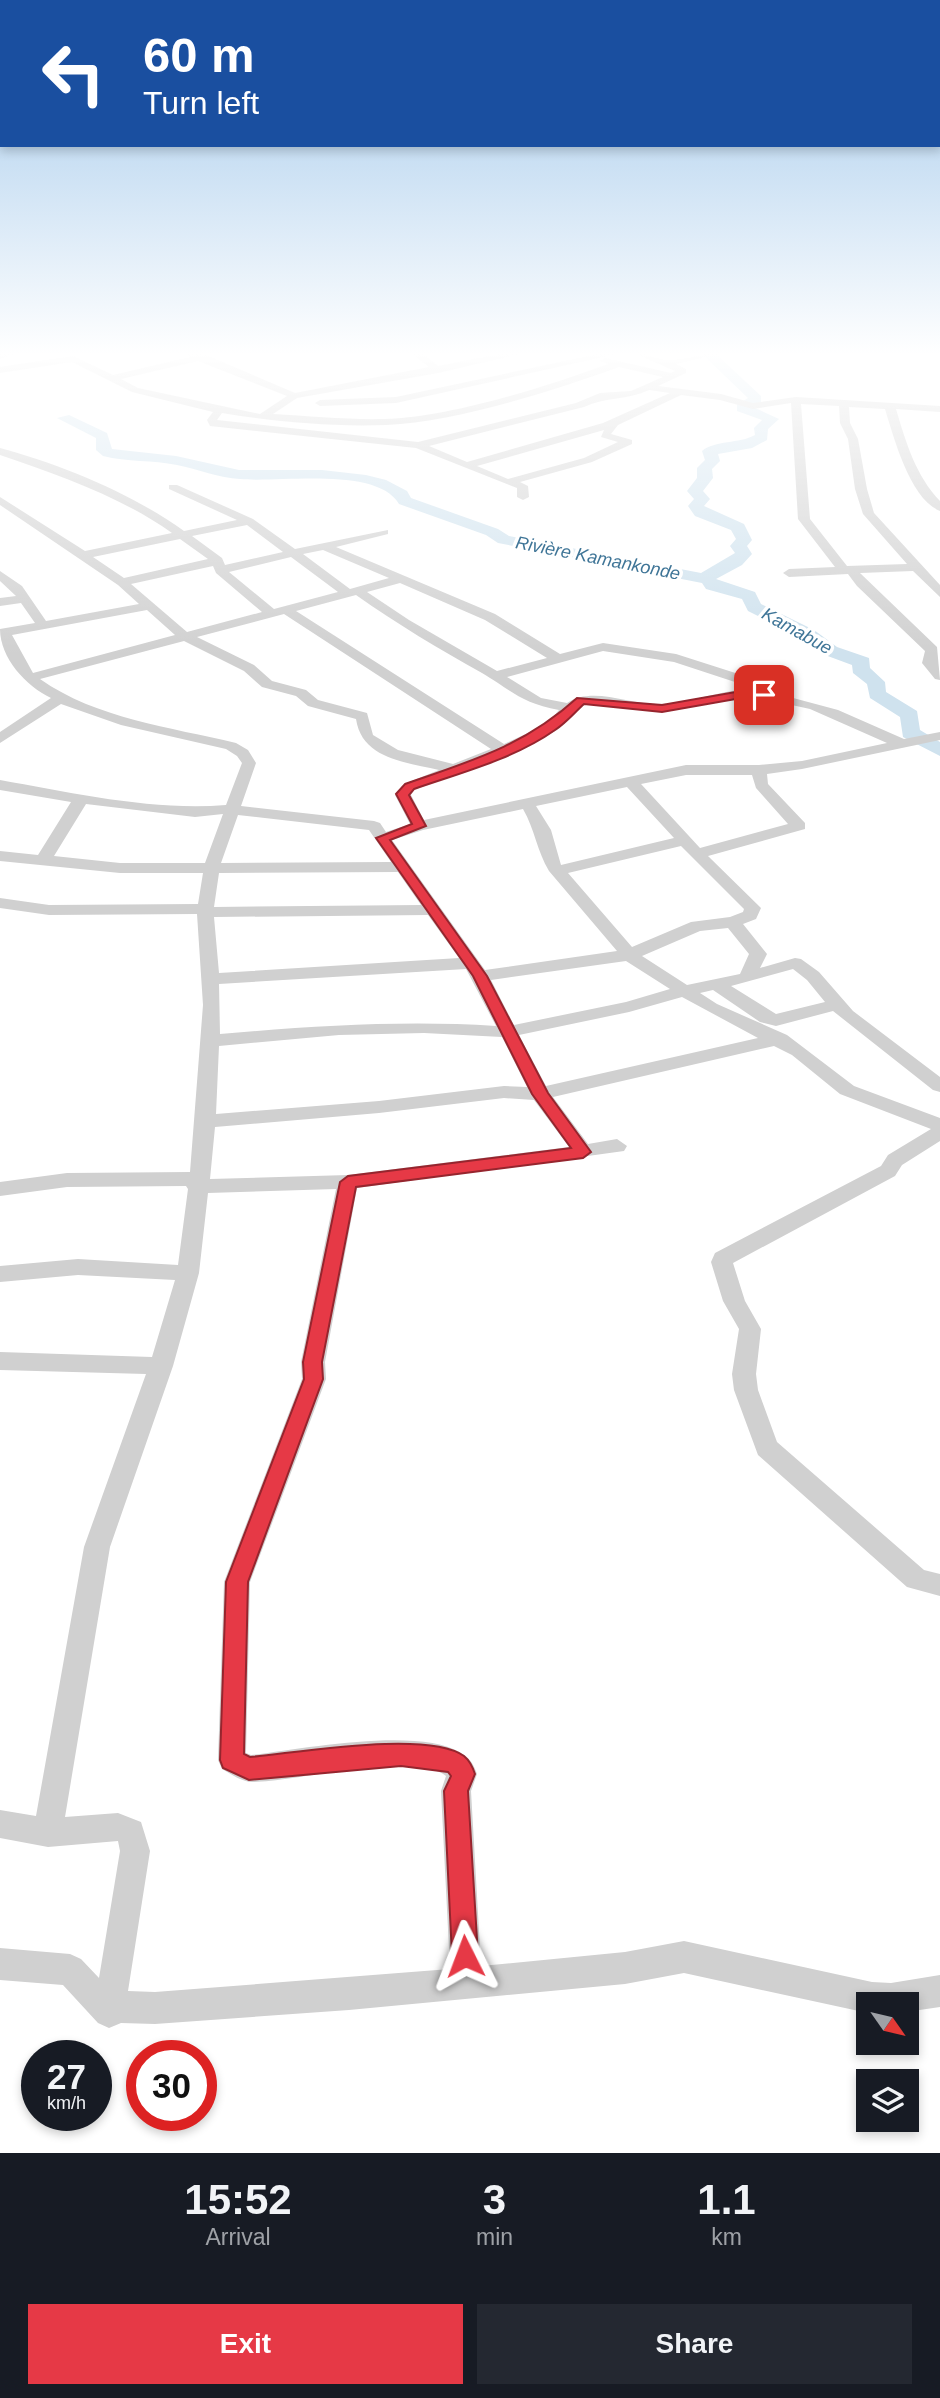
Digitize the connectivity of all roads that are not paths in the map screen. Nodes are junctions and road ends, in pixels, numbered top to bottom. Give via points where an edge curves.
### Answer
1 (7, 453) edge
2 (439, 453) edge
3 (505, 453) edge
4 (603, 453) edge
5 (800, 453) edge
6 (855, 453) edge
7 (904, 453) edge
8 (467, 465) junction
9 (507, 482) junction
10 (173, 487) dead end
11 (523, 497) dead end
12 (0, 500) edge
13 (940, 508) edge
14 (248, 521) junction
15 (384, 531) dead end
16 (183, 536) junction
17 (322, 545) junction
18 (294, 553) junction
19 (85, 555) junction
20 (219, 566) junction
21 (914, 567) junction
22 (847, 570) junction
23 (789, 573) dead end
24 (0, 575) edge
25 (397, 580) junction
26 (122, 582) junction
27 (0, 589) edge
28 (354, 593) junction
29 (940, 593) edge
30 (21, 594) junction
31 (0, 601) edge
32 (148, 606) junction
33 (286, 610) junction
34 (271, 613) junction
35 (42, 624) junction
36 (2, 632) edge
37 (184, 636) junction
38 (557, 658) junction
39 (16, 667) edge
40 (494, 676) junction
41 (940, 676) edge
42 (764, 695) junction
43 (59, 699) junction
44 (569, 708) junction
45 (940, 736) edge
46 (0, 739) edge
47 (902, 744) junction
48 (504, 751) junction
49 (759, 770) junction
50 (449, 772) junction
51 (631, 782) junction
52 (0, 785) edge
53 (81, 799) junction
54 (528, 805) junction
55 (231, 809) junction
56 (419, 826) junction
57 (383, 838) junction
58 (687, 840) junction
59 (697, 854) junction
60 (0, 856) edge
61 (42, 862) junction
62 (212, 866) junction
63 (405, 867) junction
64 (557, 871) junction
65 (0, 903) edge
66 (432, 910) junction
67 (206, 911) junction
68 (733, 922) junction
69 (629, 955) junction
70 (474, 970) junction
71 (747, 978) junction
72 (208, 979) junction
73 (718, 985) junction
74 (687, 990) junction
75 (836, 1005) junction
76 (507, 1032) junction
77 (780, 1040) junction
78 (210, 1041) junction
79 (940, 1086) edge
80 (540, 1094) junction
81 (206, 1121) junction
82 (940, 1125) edge
83 (940, 1132) edge
84 (617, 1146) dead end
85 (583, 1152) junction
86 (197, 1182) junction
87 (348, 1182) junction
88 (0, 1189) edge
89 (188, 1273) junction
90 (0, 1274) edge
91 (0, 1361) edge
92 (161, 1366) junction
93 (940, 1585) edge
94 (0, 1824) edge
95 (48, 1833) junction
96 (0, 1964) edge
97 (467, 1983) junction
98 (940, 1992) edge
99 (109, 2012) junction

1 - 16 street via 139,508
2 - 8 street
3 - 8 street
4 - 9 street
5 - 22 street via 804,519
6 - 21 street via 869,514
7 - 13 street via 923,490
8 - 9 street
9 - 11 street via 522,486
10 - 14 street
12 - 19 street
14 - 16 street
14 - 18 street
15 - 17 street
16 - 19 street
16 - 20 street
17 - 18 street
17 - 25 street
18 - 20 street
18 - 28 street
19 - 26 street
20 - 26 street
20 - 34 street
21 - 22 street
21 - 29 street
22 - 23 street
22 - 41 street via 932,650 929,663
24 - 30 street
25 - 28 street
25 - 38 street via 490,617
26 - 32 street
27 - 30 street
28 - 33 street
28 - 40 street
30 - 31 street
30 - 35 street
32 - 35 street
32 - 37 street
33 - 34 street
33 - 48 street
34 - 37 street
35 - 36 street
36 - 39 street
37 - 39 street
37 - 50 street via 249,668 267,684 362,716 365,735 372,741 405,757 447,767
38 - 40 street
38 - 42 street via 603,647 676,658 746,681
39 - 43 street
40 - 44 street via 537,702
42 - 44 street via 662,708 581,700
42 - 47 street via 826,709
43 - 46 street
43 - 55 street via 243,753 249,763
44 - 48 street via 552,727
45 - 47 street
47 - 49 street
48 - 50 street
49 - 51 street via 686,770
49 - 59 street via 761,785 799,826
50 - 56 street via 416,783 403,794
51 - 54 street
51 - 58 street
52 - 53 street
53 - 55 street via 195,811
53 - 61 street
54 - 56 street
54 - 64 street via 543,830
55 - 57 street via 369,824
55 - 62 street
56 - 57 street
57 - 63 street
58 - 59 street
58 - 64 street
59 - 68 street via 753,908 750,915
60 - 61 street
61 - 62 street via 120,868
62 - 63 street
62 - 67 street
63 - 66 street
64 - 69 street
65 - 67 street via 48,910
66 - 67 street
66 - 70 street
67 - 72 street
68 - 69 street via 697,926
68 - 71 street via 758,954
69 - 70 street
69 - 74 street
70 - 72 street
70 - 76 street
71 - 73 street
71 - 75 street via 798,964
72 - 78 street
73 - 74 street
73 - 75 street via 776,1020
74 - 76 street
74 - 77 street via 710,1008
75 - 79 street
76 - 78 street via 400,1027
76 - 80 street
77 - 80 street
77 - 82 street via 847,1090
78 - 81 street
80 - 81 street via 505,1092
80 - 85 street
81 - 86 street
83 - 93 street via 895,1160 888,1171 722,1262 734,1301 750,1329 746,1390 767,1448 916,1579
84 - 85 street
85 - 87 street
86 - 87 street
86 - 88 street via 66,1180
86 - 89 street
87 - 97 street via 313,1362 314,1379 237,1582 232,1760 249,1769 401,1755 456,1764 463,1774 456,1791
89 - 90 street via 78,1266
89 - 92 street
91 - 92 street
92 - 95 street via 97,1547
94 - 95 street
95 - 99 street via 118,1827 131,1832 135,1852
96 - 99 street via 70,1970
97 - 98 street via 625,1968 684,1957 872,1998
97 - 99 street via 121,2007

